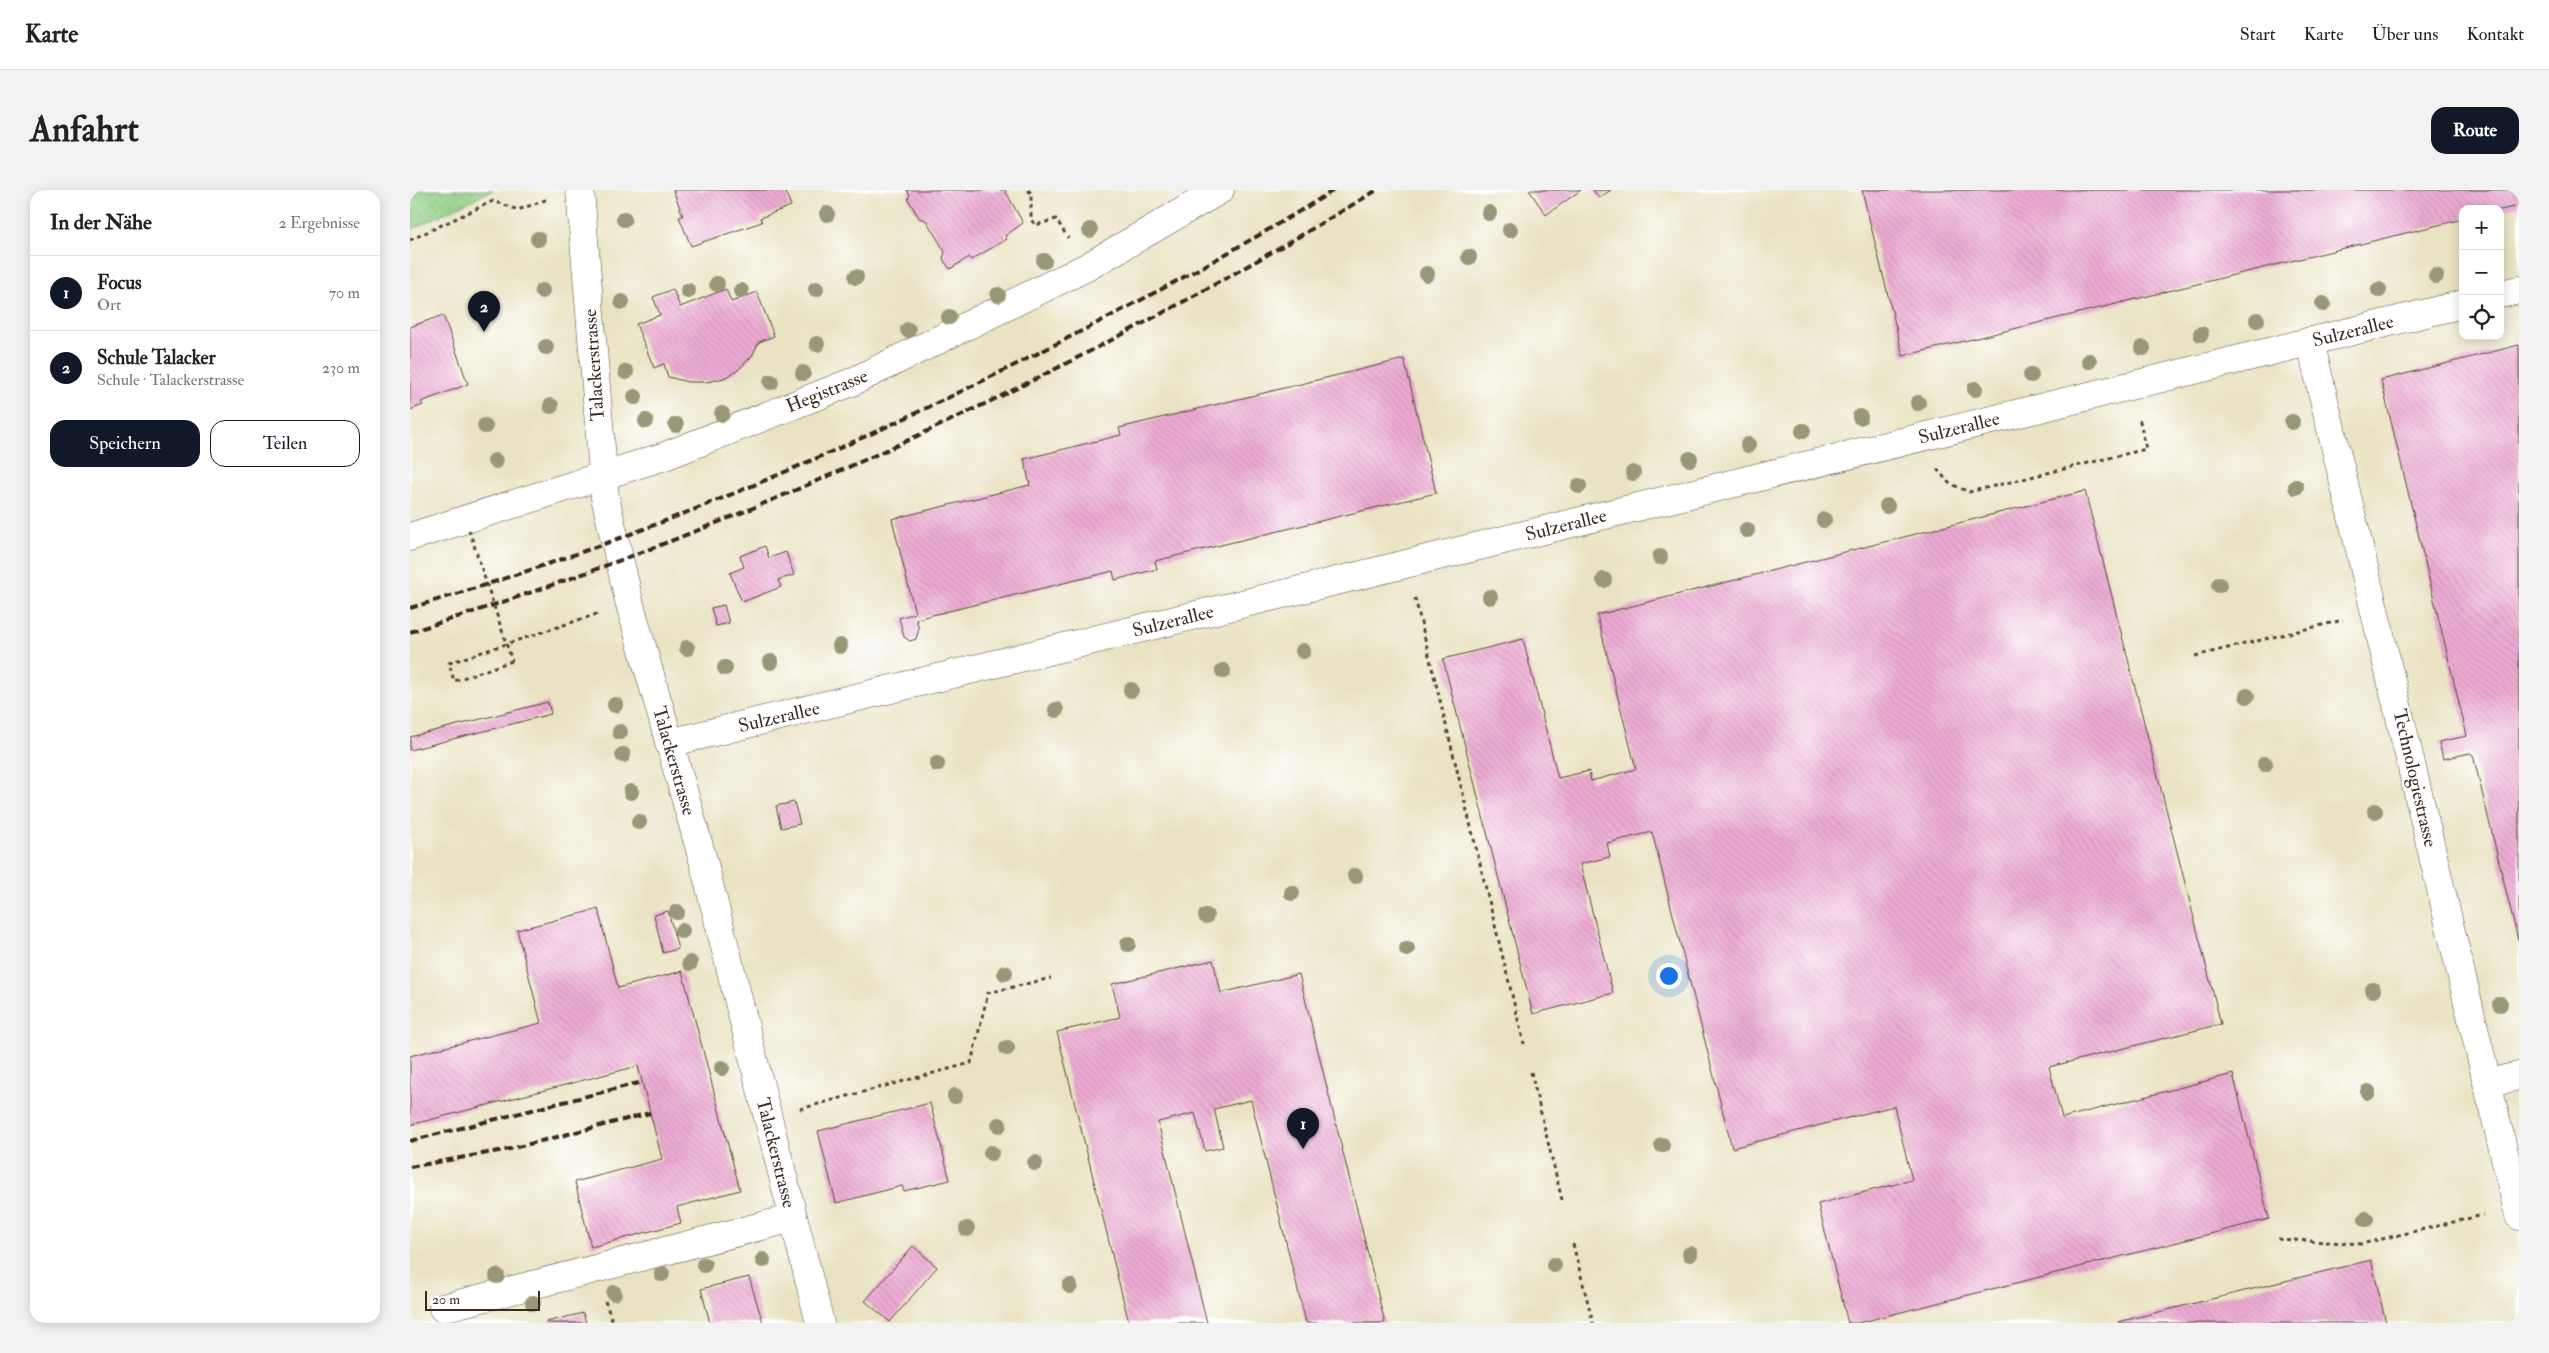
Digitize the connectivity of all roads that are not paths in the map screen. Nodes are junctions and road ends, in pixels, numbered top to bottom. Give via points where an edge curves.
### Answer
1 (1220, 190) edge
2 (568, 193) edge
3 (2519, 290) edge
4 (2504, 293) edge
5 (2459, 305) edge
6 (2310, 341) junction
7 (602, 477) junction
8 (410, 537) edge
9 (669, 743) junction
10 (2519, 1076) edge
11 (2488, 1083) junction
12 (2518, 1211) edge
13 (793, 1218) junction
14 (443, 1308) dead end
15 (820, 1323) edge

1 - 7 street, Hegistrasse via 1087,268 852,382 665,456
2 - 7 street, Talackerstrasse
3 - 4 street
5 - 6 street, Sulzerallee
6 - 9 street, Sulzerallee
6 - 11 street, Technologiestrasse
7 - 8 street, Hegistrasse
7 - 9 street, Talackerstrasse via 621,568
9 - 13 street, Talackerstrasse via 703,860
10 - 11 street
11 - 12 street, Technologiestrasse
13 - 14 street
13 - 15 street, Talackerstrasse

